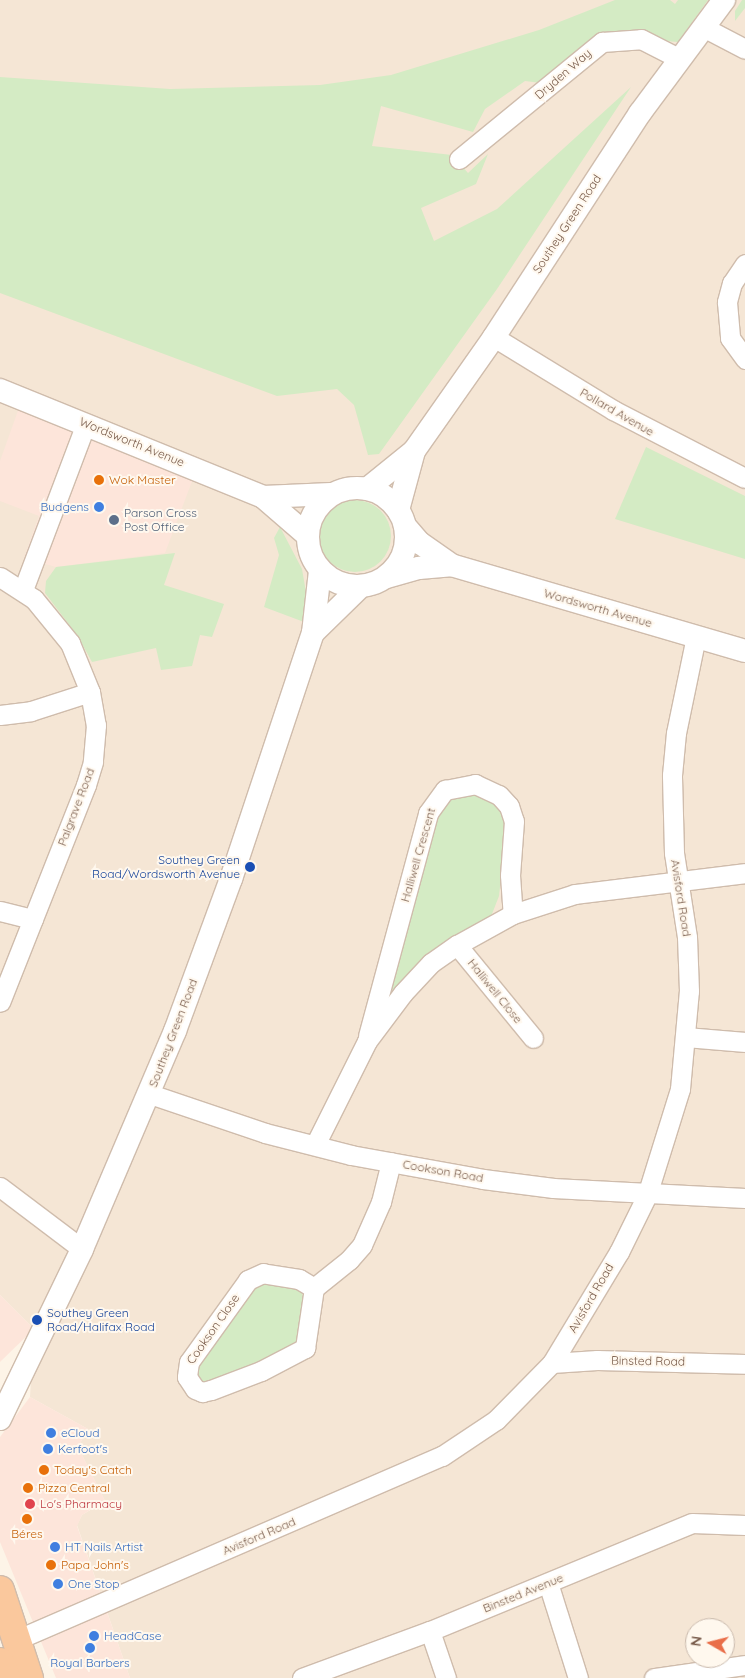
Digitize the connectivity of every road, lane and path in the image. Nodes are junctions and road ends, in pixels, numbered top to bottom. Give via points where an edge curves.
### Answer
1 (724, 0) edge
2 (703, 27) junction
3 (745, 49) edge
4 (680, 59) junction
5 (459, 160) dead end
6 (745, 264) edge
7 (494, 337) junction
8 (745, 359) edge
9 (0, 390) edge
10 (86, 423) junction
11 (414, 451) junction
12 (745, 478) edge
13 (367, 489) junction
14 (331, 494) junction
15 (263, 497) junction
16 (402, 518) junction
17 (307, 535) junction
18 (451, 565) junction
19 (320, 571) junction
20 (387, 576) junction
21 (0, 577) edge
22 (360, 587) junction
23 (23, 590) junction
24 (313, 633) junction
25 (696, 636) junction
26 (745, 651) edge
27 (90, 692) junction
28 (0, 715) edge
29 (745, 873) edge
30 (679, 880) junction
31 (0, 911) edge
32 (513, 914) junction
33 (33, 919) junction
34 (456, 945) junction
35 (0, 1002) edge
36 (686, 1036) junction
37 (533, 1038) dead end
38 (367, 1041) junction
39 (745, 1042) edge
40 (150, 1094) junction
41 (315, 1145) junction
42 (391, 1162) junction
43 (0, 1187) edge
44 (647, 1195) junction
45 (745, 1198) edge
46 (82, 1249) junction
47 (314, 1288) junction
48 (552, 1363) junction
49 (745, 1364) edge
50 (0, 1419) edge
51 (745, 1525) edge
52 (548, 1583) junction
53 (0, 1590) edge
54 (430, 1631) junction
55 (16, 1640) junction
56 (0, 1662) edge
57 (745, 1666) edge
58 (6, 1678) edge
59 (29, 1678) edge
60 (302, 1678) edge
61 (446, 1678) edge
62 (578, 1678) edge
63 (654, 1678) edge

1 - 2 street, Southey Green Road
2 - 3 street
2 - 4 street, Southey Green Road
4 - 5 street, Dryden Way via 641,39 602,42
4 - 7 street, Southey Green Road via 582,198
6 - 8 street via 732,283 726,302 726,321 730,338
7 - 11 street, Southey Green Road
7 - 12 street, Pollard Avenue via 613,410
9 - 10 street, Wordsworth Avenue
10 - 15 street, Wordsworth Avenue
10 - 23 street
11 - 13 street, Southey Green Road
11 - 16 street, Southey Green Road
13 - 14 street via 355,488
13 - 16 street via 390,500
14 - 15 street, Wordsworth Avenue
14 - 17 street via 310,519
15 - 17 street, Wordsworth Avenue
16 - 18 street, Wordsworth Avenue via 420,544
16 - 20 street via 403,554
17 - 19 street via 312,558
18 - 20 street, Wordsworth Avenue
18 - 25 street, Wordsworth Avenue
19 - 22 street via 338,583
19 - 24 street, Southey Green Road
20 - 22 street
21 - 23 street, Palgrave Road
22 - 24 street, Southey Green Road
23 - 27 street, Palgrave Road via 46,611 70,643
24 - 40 street, Southey Green Road via 231,879
25 - 26 street, Wordsworth Avenue
25 - 30 street, Avisford Road via 676,733 672,775 671,817
27 - 28 street via 31,711
27 - 33 street, Palgrave Road via 96,724 93,762
29 - 30 street, Halliwell Crescent
30 - 32 street, Halliwell Crescent via 574,894
30 - 36 street, Avisford Road via 687,937
31 - 33 street
32 - 34 street, Halliwell Crescent
32 - 38 street, Halliwell Crescent via 510,875 514,821 509,806 499,795 474,784 444,790 428,813
33 - 35 street, Palgrave Road
34 - 37 street, Halliwell Close
34 - 38 street, Halliwell Crescent via 432,963 403,993
36 - 39 street
36 - 44 street, Avisford Road via 680,1090
38 - 41 street, Halliwell Crescent
40 - 41 street, Cookson Road via 229,1122
40 - 46 street, Southey Green Road
41 - 42 street, Cookson Road
42 - 44 street, Cookson Road via 553,1188
42 - 47 street via 381,1202 362,1245
43 - 46 street
44 - 45 street, Cookson Road
44 - 48 street, Avisford Road via 599,1286
46 - 50 street, Southey Green Road
47 - 47 street, Cookson Close via 308,1341 299,1354 211,1390 202,1392 195,1388 187,1377 189,1362 248,1280 263,1273 299,1279
48 - 49 street, Binsted Road via 597,1360
48 - 55 street, Avisford Road via 496,1420 442,1456
51 - 52 street, Binsted Avenue via 692,1523
52 - 54 street, Binsted Avenue
52 - 62 street
53 - 55 highway
54 - 60 street, Binsted Avenue
54 - 61 street
55 - 59 highway
56 - 58 highway
57 - 63 street

